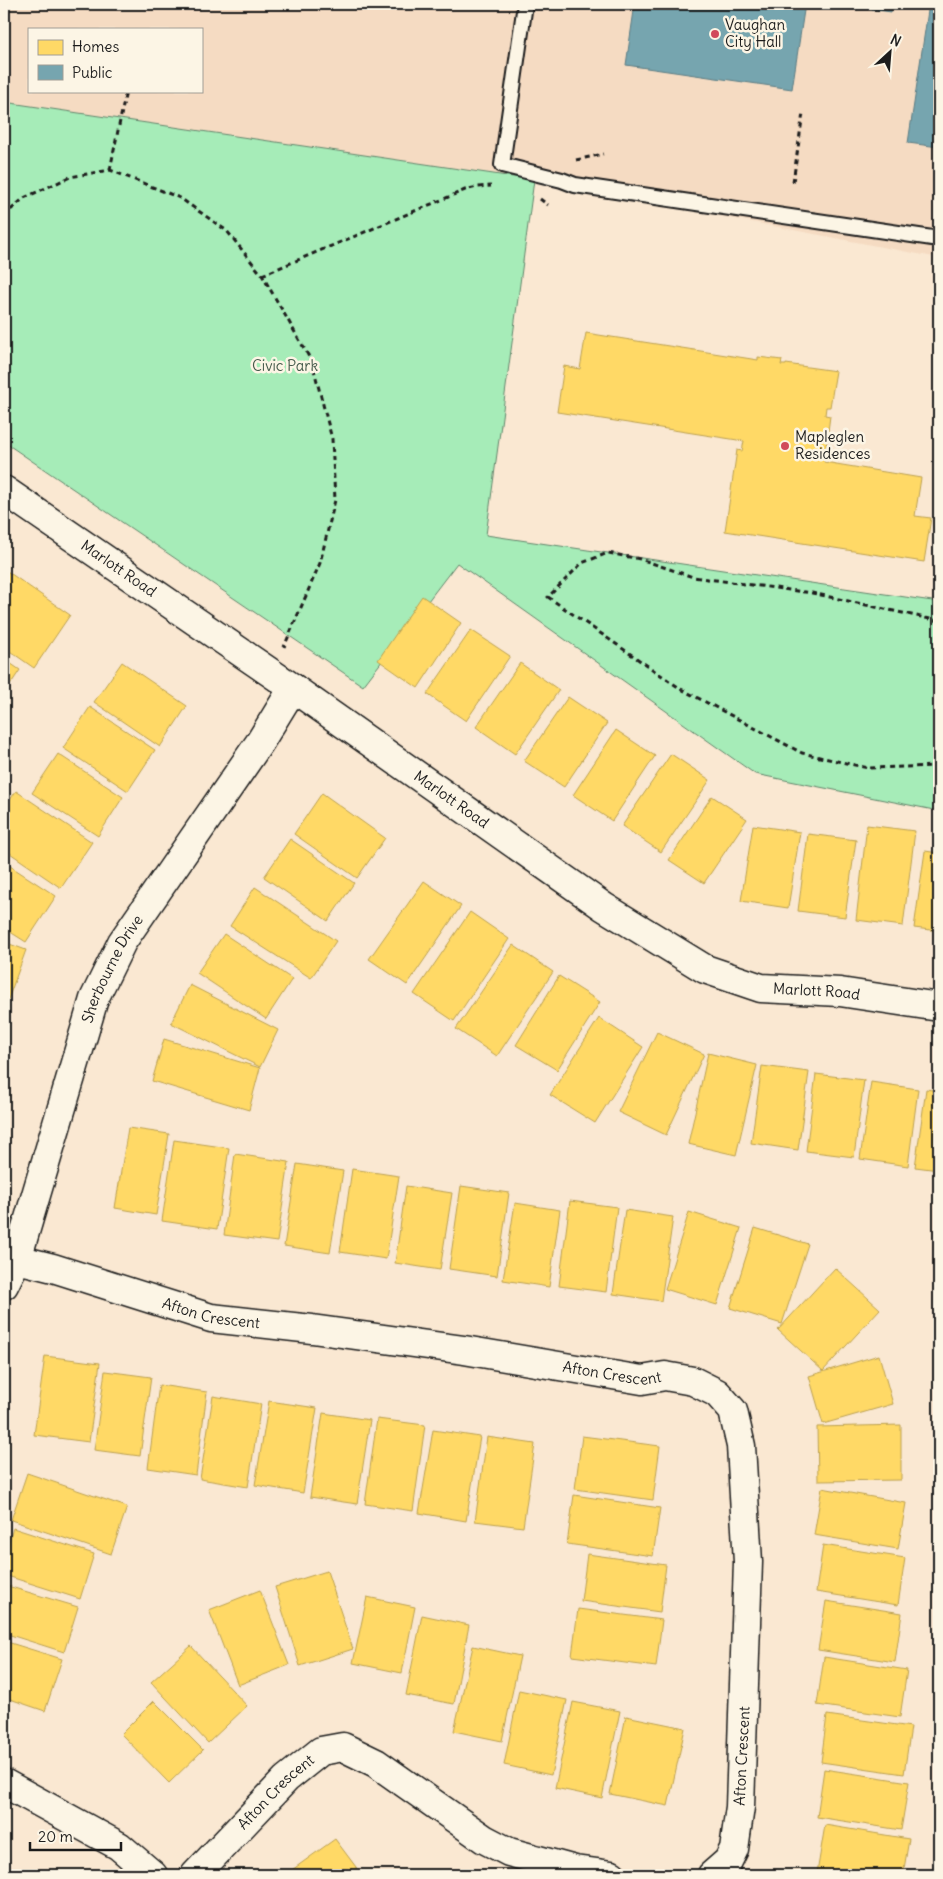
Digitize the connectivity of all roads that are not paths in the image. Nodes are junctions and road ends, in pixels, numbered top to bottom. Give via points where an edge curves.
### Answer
1 (525, 4) edge
2 (939, 239) edge
3 (4, 490) edge
4 (293, 688) junction
5 (939, 1007) edge
6 (17, 1259) junction
7 (4, 1285) edge
8 (4, 1782) edge
9 (153, 1875) edge
10 (195, 1875) edge
11 (612, 1875) edge
12 (712, 1875) edge

1 - 2 lane via 502,165 575,185
3 - 4 street, Marlott Road
4 - 5 street, Marlott Road via 604,907 704,969 761,988 840,992
4 - 6 street, Sherbourne Drive via 260,742 122,942 94,998
6 - 7 street, Sherbourne Drive
6 - 12 street, Afton Crescent via 211,1318 454,1349 642,1380 665,1376 693,1380 717,1393 733,1412 741,1446 748,1562 740,1807 734,1849 728,1862
8 - 9 street via 120,1846
10 - 11 street, Afton Crescent via 286,1779 321,1751 343,1747 376,1763 484,1839 509,1852 575,1870

